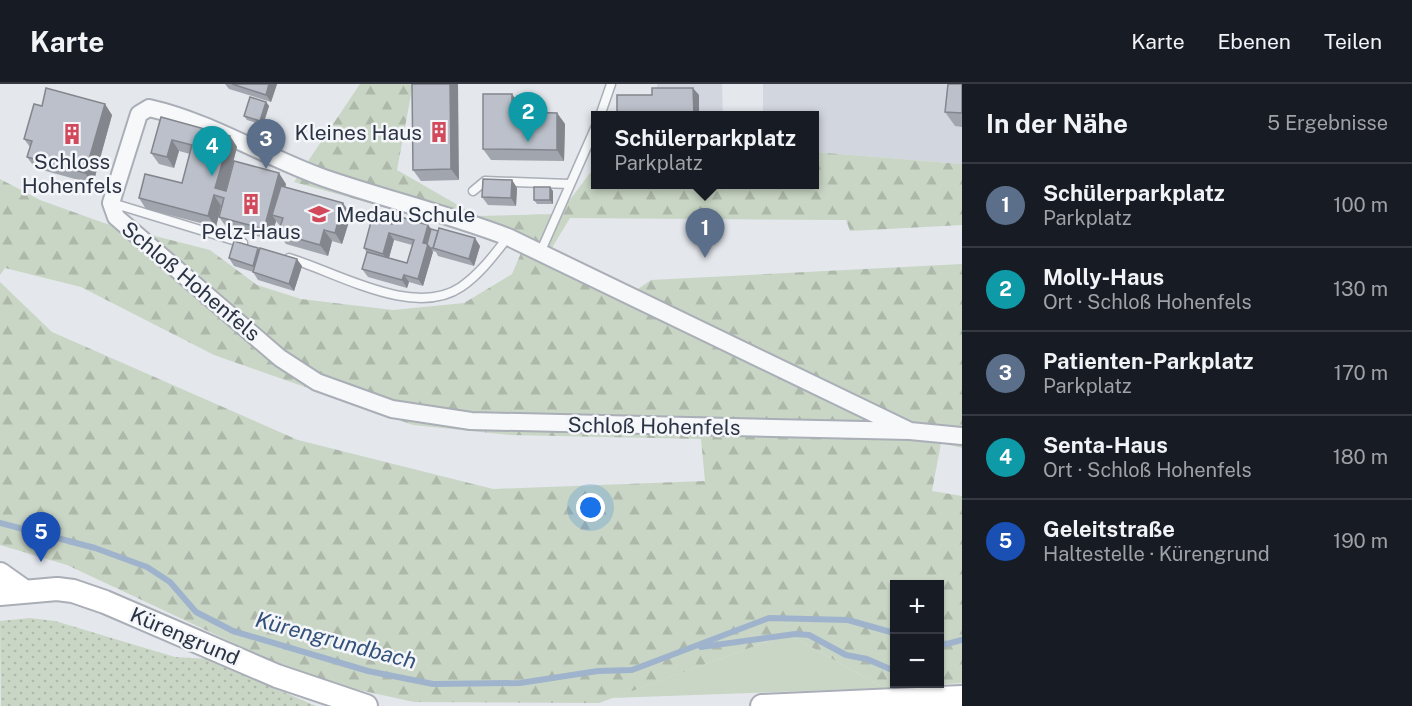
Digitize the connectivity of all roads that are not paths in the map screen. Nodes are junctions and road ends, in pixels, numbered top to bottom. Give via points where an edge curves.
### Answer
1 (611, 84) edge
2 (602, 111) edge
3 (591, 137) edge
4 (569, 184) junction
5 (473, 191) dead end
6 (111, 203) junction
7 (508, 237) junction
8 (248, 245) edge
9 (540, 253) junction
10 (282, 255) edge
11 (910, 431) junction
12 (962, 436) edge
13 (0, 574) edge
14 (24, 591) junction
15 (0, 594) edge
16 (962, 697) edge
17 (366, 706) edge
18 (762, 706) edge

1 - 2 lane
3 - 4 lane
4 - 5 lane via 485,181
4 - 9 lane
6 - 7 street, Schloß Hohenfels via 139,114 149,108 243,141 322,177 456,217
6 - 8 lane
6 - 11 street, Schloß Hohenfels via 116,218 280,358 318,382 392,409 471,421
7 - 9 street, Schloß Hohenfels
7 - 10 lane via 481,270 459,288 435,296 407,298
9 - 11 street, Schloß Hohenfels
11 - 12 street, Schloß Hohenfels
13 - 14 main road
14 - 15 main road, Kürengrund
14 - 17 main road, Kürengrund via 74,591 277,676
16 - 18 main road

